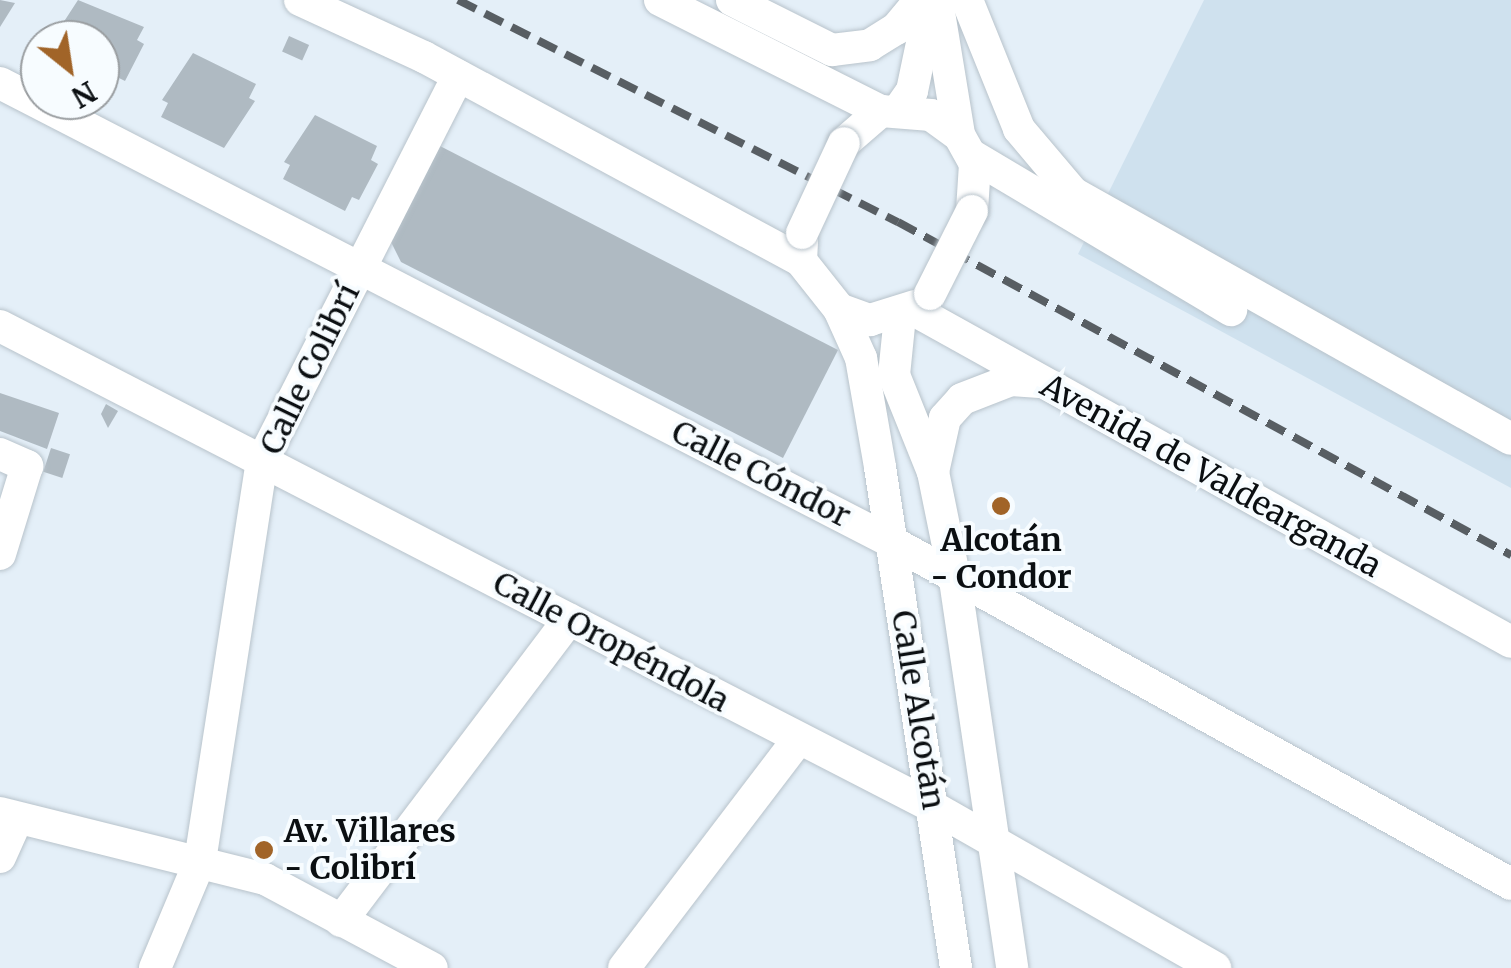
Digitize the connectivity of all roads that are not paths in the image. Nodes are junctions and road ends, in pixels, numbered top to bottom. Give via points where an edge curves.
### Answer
1 (300, 0) edge
2 (660, 0) edge
3 (920, 0) edge
4 (928, 0) edge
5 (937, 0) edge
6 (967, 0) edge
7 (739, 3) edge
8 (458, 76) junction
9 (0, 83) edge
10 (828, 84) junction
11 (890, 110) junction
12 (965, 145) junction
13 (802, 247) junction
14 (358, 272) junction
15 (914, 306) junction
16 (838, 309) junction
17 (0, 326) edge
18 (1044, 383) junction
19 (1511, 439) edge
20 (876, 452) junction
21 (0, 454) edge
22 (262, 461) junction
23 (1511, 464) edge
24 (933, 472) junction
25 (826, 506) junction
26 (892, 542) junction
27 (0, 554) edge
28 (954, 580) junction
29 (570, 619) junction
30 (1511, 642) edge
31 (798, 740) junction
32 (933, 807) junction
33 (9, 816) edge
34 (990, 844) junction
35 (0, 857) edge
36 (200, 862) junction
37 (1511, 884) edge
38 (341, 921) junction
39 (155, 968) edge
40 (432, 968) edge
41 (624, 968) edge
42 (956, 968) edge
43 (1012, 968) edge
44 (1215, 968) edge

1 - 8 street
2 - 10 street
3 - 7 street via 896,29 870,46 832,50
4 - 11 street via 922,56
5 - 12 street
6 - 19 street via 1019,129 1073,193
7 - 10 street
8 - 13 street
8 - 14 street, Calle Colibrí
9 - 14 street, Calle Cóndor
10 - 11 street
11 - 12 street via 931,114
11 - 13 street, bridge via 844,143
12 - 15 street, bridge via 978,180 972,210
12 - 23 street via 1205,295
13 - 16 street
14 - 22 street, Calle Colibrí
14 - 25 street, Calle Cóndor
15 - 16 street via 870,320
15 - 18 street, Avenida de Valdearganda
15 - 24 street, Calle Alcotán via 894,375
16 - 20 street, Calle Alcotán via 860,358
17 - 22 street, Calle Oropéndola
18 - 24 street, Calle Alcotán via 1011,380 962,399 945,418
18 - 30 street, Avenida de Valdearganda
20 - 25 street, Calle Alcotán via 873,485 857,500
20 - 26 street, Calle Alcotán
21 - 27 street via 27,466
22 - 29 street, Calle Oropéndola
22 - 36 street, Calle Colibrí
24 - 28 street, Calle Alcotán
25 - 26 street, Calle Cóndor
26 - 28 street, Calle Cóndor
26 - 32 street, Calle Alcotán
28 - 34 street, Calle Alcotán
28 - 37 street, Calle Cóndor
29 - 31 street, Calle Oropéndola
29 - 38 street
31 - 32 street, Calle Oropéndola
31 - 41 street
32 - 34 street, Calle Oropéndola
32 - 42 street, Calle Alcotán
33 - 35 street
33 - 36 street
34 - 43 street, Calle Alcotán
34 - 44 street, Calle Oropéndola
36 - 38 street via 265,879
36 - 39 street, Calle Colibrí
38 - 40 street

